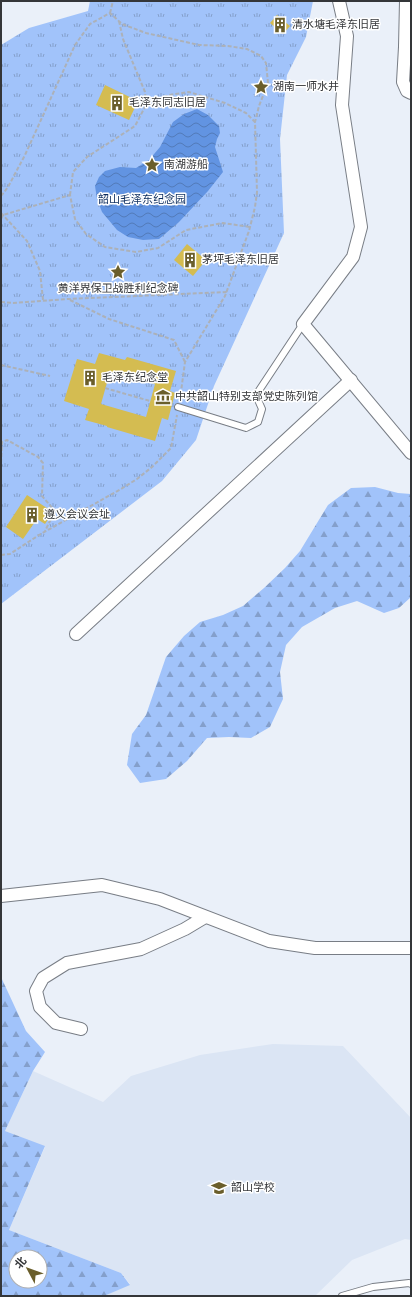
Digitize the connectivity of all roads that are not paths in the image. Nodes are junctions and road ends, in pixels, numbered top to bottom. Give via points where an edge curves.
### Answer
1 (339, 1) edge
2 (406, 1) edge
3 (408, 47) edge
4 (411, 93) edge
5 (303, 324) junction
6 (351, 380) junction
7 (178, 407) road end
8 (411, 453) edge
9 (76, 634) dead end
10 (1, 896) edge
11 (205, 917) junction
12 (411, 948) edge
13 (80, 1030) dead end
14 (411, 1284) edge
15 (342, 1296) edge

1 - 5 street via 347,36 342,105 362,227 353,257
2 - 3 street
3 - 4 street via 403,82 407,91
5 - 6 street
5 - 7 lane via 258,392 262,409 258,422 246,428
6 - 8 street
6 - 9 street
10 - 11 street via 102,885 160,899
11 - 12 street via 269,941 315,948
11 - 13 street via 141,949 67,963 43,978 36,991 40,1007 56,1023
14 - 15 lane via 373,1287

